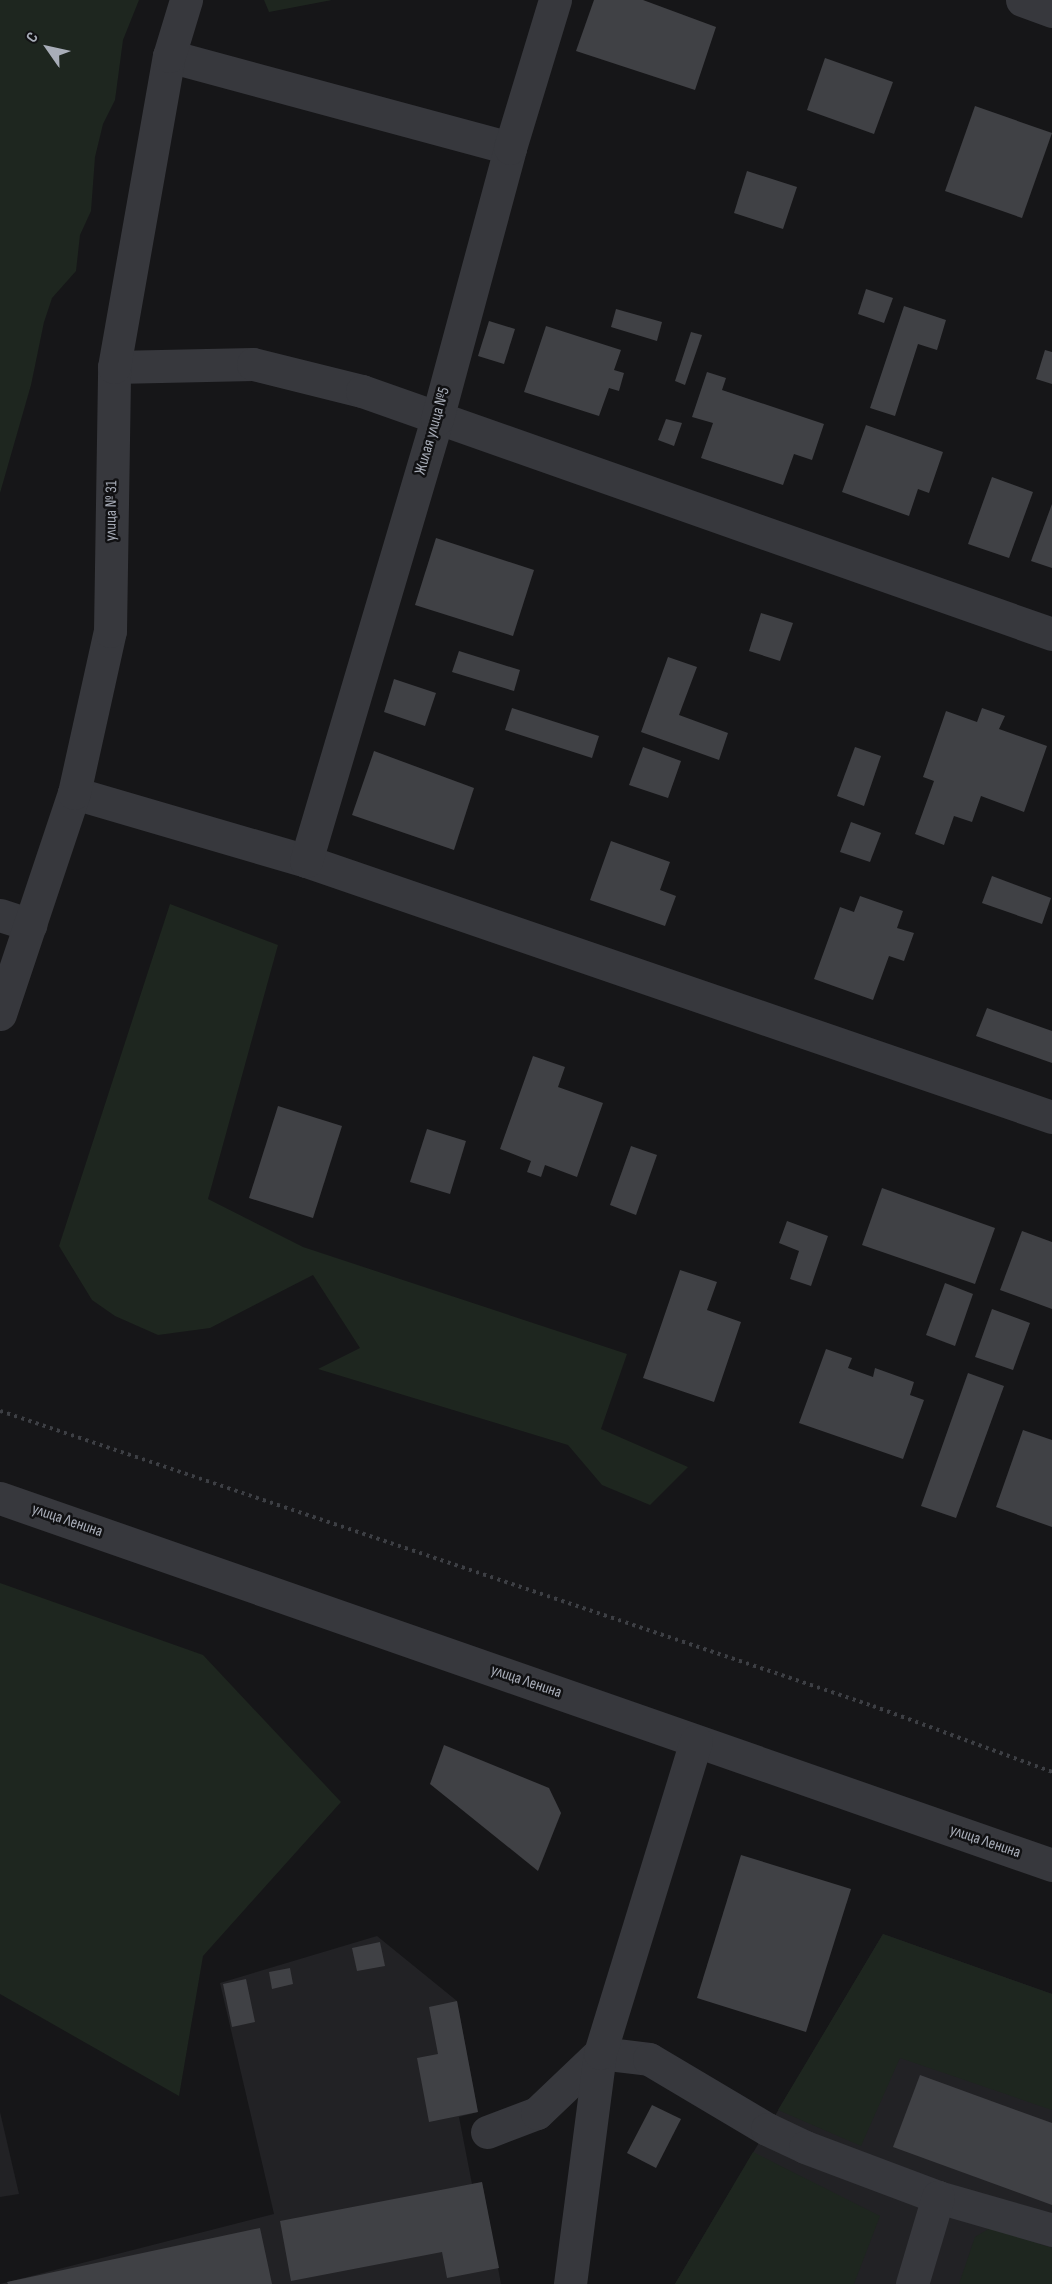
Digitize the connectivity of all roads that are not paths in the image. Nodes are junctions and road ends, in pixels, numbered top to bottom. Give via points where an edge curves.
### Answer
1 (186, 0) edge
2 (555, 0) edge
3 (1022, 0) edge
4 (1052, 11) edge
5 (169, 56) junction
6 (510, 148) junction
7 (114, 367) junction
8 (437, 419) junction
9 (1052, 634) edge
10 (74, 793) junction
11 (306, 861) junction
12 (15, 920) edge
13 (0, 1014) edge
14 (1052, 1117) edge
15 (0, 1498) edge
16 (696, 1741) junction
17 (1052, 1866) edge
18 (600, 2053) junction
19 (487, 2132) dead end
20 (939, 2197) junction
21 (1052, 2230) edge
22 (570, 2284) edge
23 (912, 2284) edge

1 - 5 street, улица № 31
2 - 6 street, Жилая улица №5
3 - 4 street
5 - 6 street
5 - 7 street, улица № 31
6 - 8 street, Жилая улица №5
7 - 8 street via 254,364 362,391
7 - 10 street, улица № 31 via 110,631
8 - 9 street
8 - 11 street, Жилая улица №5
10 - 11 street
10 - 12 street, улица № 31
11 - 14 street
12 - 13 street, улица № 31
15 - 16 street, улица Ленина
16 - 17 street, улица Ленина
16 - 18 street
18 - 19 street via 537,2114
18 - 20 street via 649,2059 767,2129
18 - 22 street
20 - 21 street
20 - 23 street

